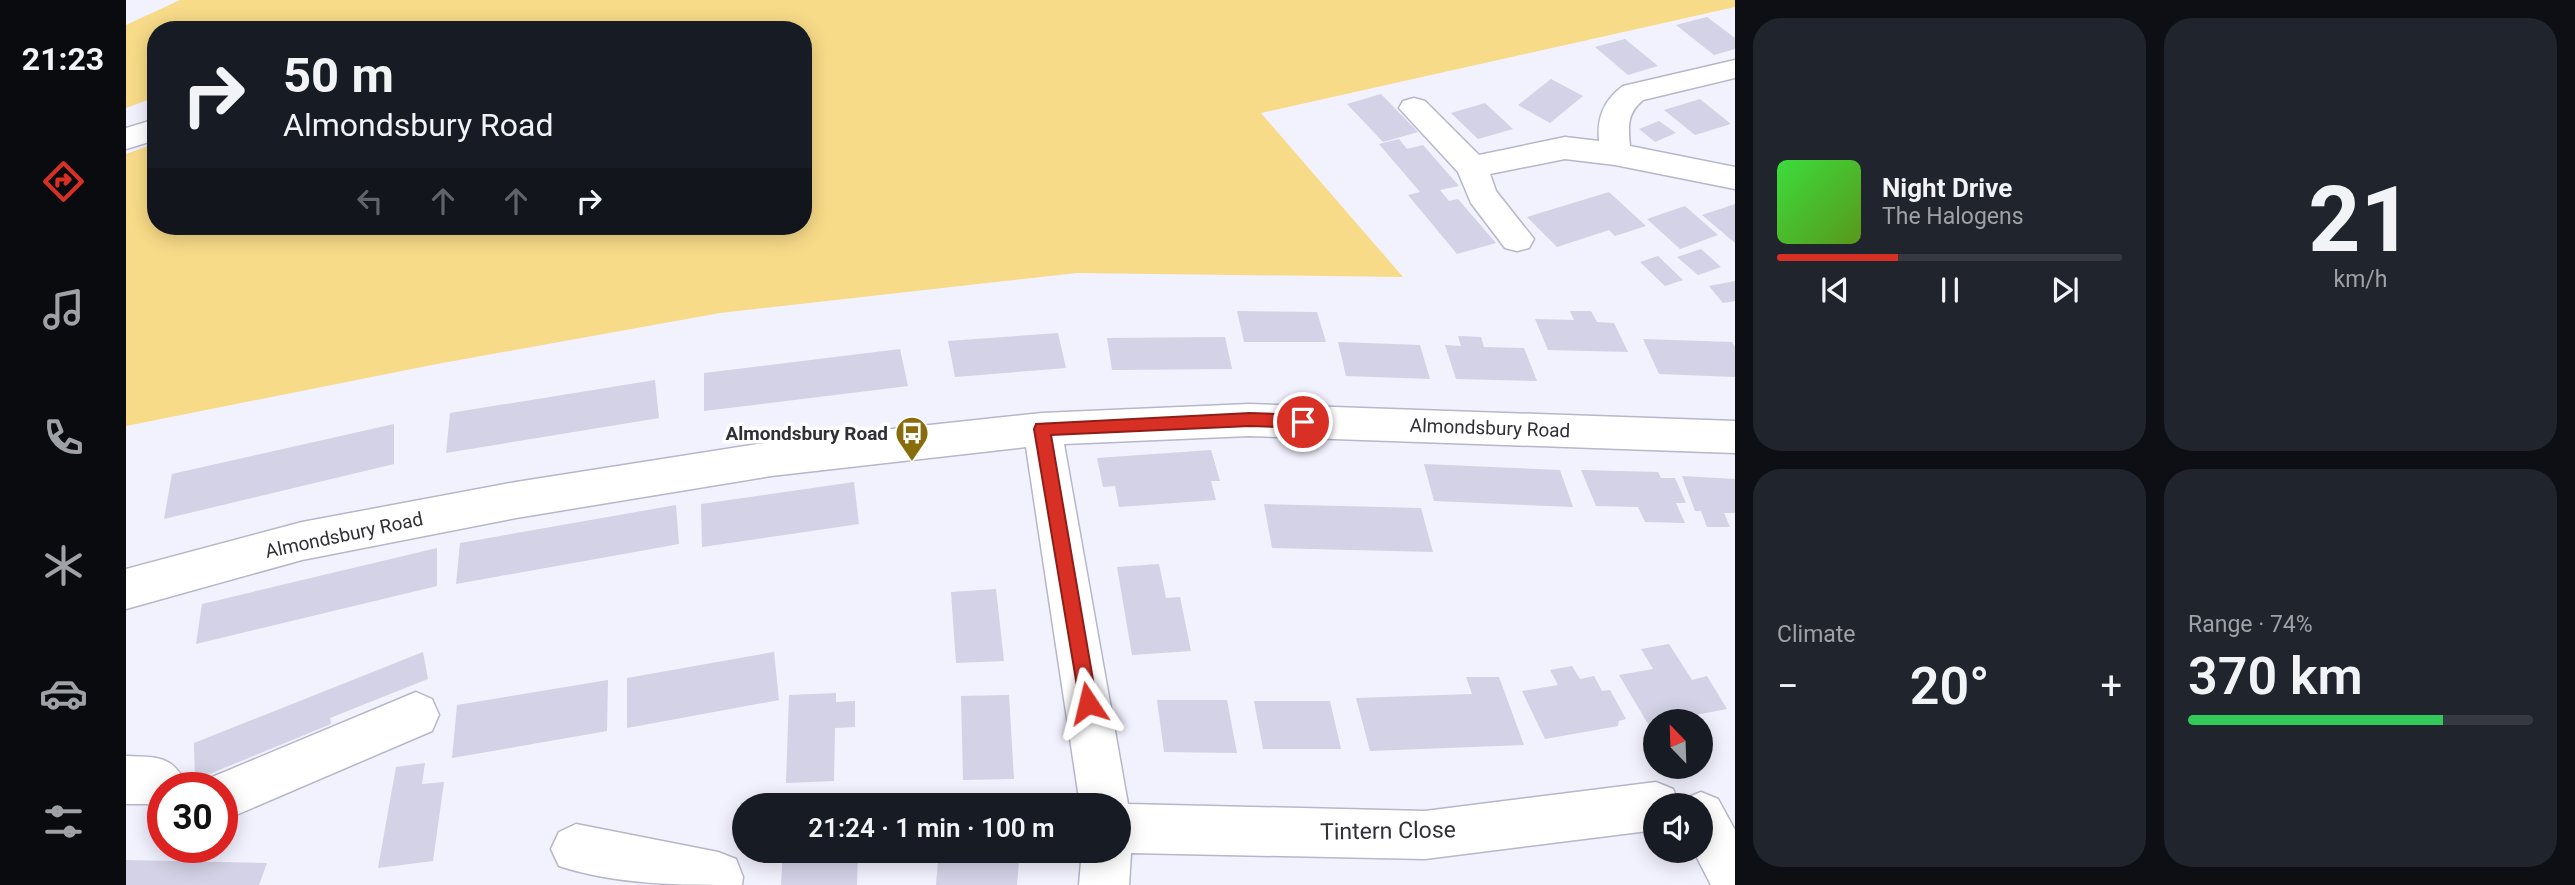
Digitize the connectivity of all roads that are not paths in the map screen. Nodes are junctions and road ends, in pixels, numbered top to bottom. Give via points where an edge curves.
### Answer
1 (1735, 69) edge
2 (1414, 108) dead end
3 (147, 132) edge
4 (126, 139) edge
5 (1615, 154) junction
6 (1472, 167) junction
7 (1735, 178) edge
8 (1517, 239) dead end
9 (1042, 429) junction
10 (1735, 437) edge
11 (126, 589) edge
12 (416, 715) dead end
13 (126, 780) edge
14 (147, 781) edge
15 (238, 790) edge
16 (1102, 793) edge
17 (1643, 808) edge
18 (1131, 828) edge
19 (1713, 838) edge
20 (576, 849) dead end
21 (1106, 863) edge
22 (1735, 879) edge
23 (717, 885) edge
24 (1104, 885) edge

1 - 5 street via 1633,93 1620,101 1613,118
2 - 6 street
3 - 4 street
5 - 6 street via 1565,148
5 - 7 street
6 - 8 street via 1482,195
9 - 10 street, Almondsbury Road via 1250,420
9 - 11 street, Almondsbury Road via 771,459 516,500 302,541
9 - 16 street
12 - 15 street
13 - 14 street
17 - 18 street, Tintern Close via 1425,835
19 - 22 street
20 - 23 street via 718,877
21 - 24 street

